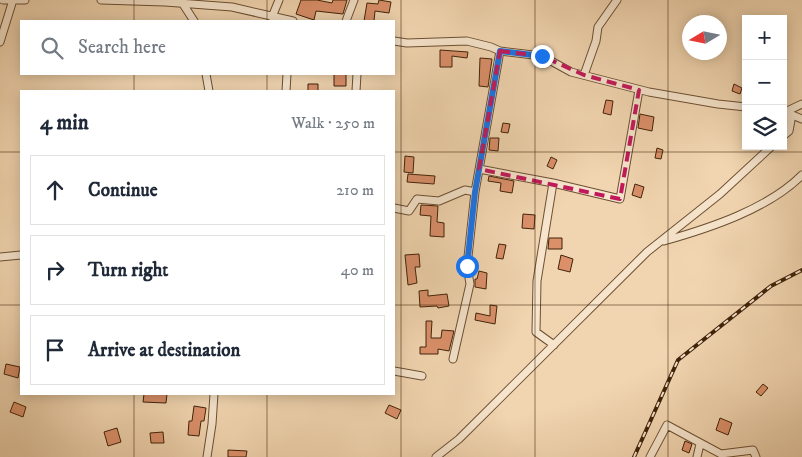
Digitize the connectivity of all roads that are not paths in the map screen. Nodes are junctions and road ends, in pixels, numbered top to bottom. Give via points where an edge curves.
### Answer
1 (3, 0) edge
2 (13, 0) edge
3 (25, 0) edge
4 (102, 0) edge
5 (279, 0) edge
6 (354, 0) edge
7 (617, 0) edge
8 (165, 1) edge
9 (183, 4) junction
10 (272, 17) junction
11 (193, 20) edge
12 (286, 20) edge
13 (346, 20) edge
14 (395, 41) edge
15 (0, 42) edge
16 (500, 51) junction
17 (206, 75) edge
18 (287, 75) edge
19 (357, 75) edge
20 (584, 75) junction
21 (209, 90) edge
22 (286, 90) edge
23 (356, 90) edge
24 (639, 90) junction
25 (802, 104) edge
26 (742, 106) edge
27 (787, 111) edge
28 (787, 113) edge
29 (787, 115) edge
30 (802, 119) edge
31 (787, 133) edge
32 (768, 150) edge
33 (479, 169) junction
34 (802, 175) edge
35 (552, 183) junction
36 (475, 192) junction
37 (395, 208) edge
38 (660, 242) junction
39 (20, 255) edge
40 (0, 257) edge
41 (554, 345) junction
42 (453, 359) dead end
43 (395, 371) edge
44 (422, 376) dead end
45 (214, 395) edge
46 (700, 444) junction
47 (207, 457) edge
48 (436, 457) edge
49 (650, 457) edge
50 (697, 457) edge
51 (756, 457) edge

1 - 2 street
2 - 3 street
2 - 15 street
4 - 8 street
5 - 10 street
6 - 13 street
7 - 20 street via 598,27
8 - 9 street
9 - 10 street via 232,7
9 - 11 street
10 - 12 street
14 - 16 street via 467,41
16 - 20 street via 542,56 571,72
16 - 33 street
17 - 21 street
18 - 22 street
19 - 23 street
20 - 24 street
24 - 26 street
24 - 35 street via 620,199
25 - 27 street
28 - 30 street
29 - 31 street via 791,120
32 - 38 street
33 - 35 street
33 - 36 street
34 - 38 street via 790,187 756,207 696,232
35 - 41 street via 537,281 536,332
36 - 37 street via 465,190 439,201 417,199 409,211
36 - 42 street via 467,266 470,284
38 - 41 street via 646,252
39 - 40 street
41 - 48 street via 459,439
43 - 44 street
45 - 47 street
46 - 49 street via 667,425
46 - 50 street
46 - 51 street via 721,454 753,450

